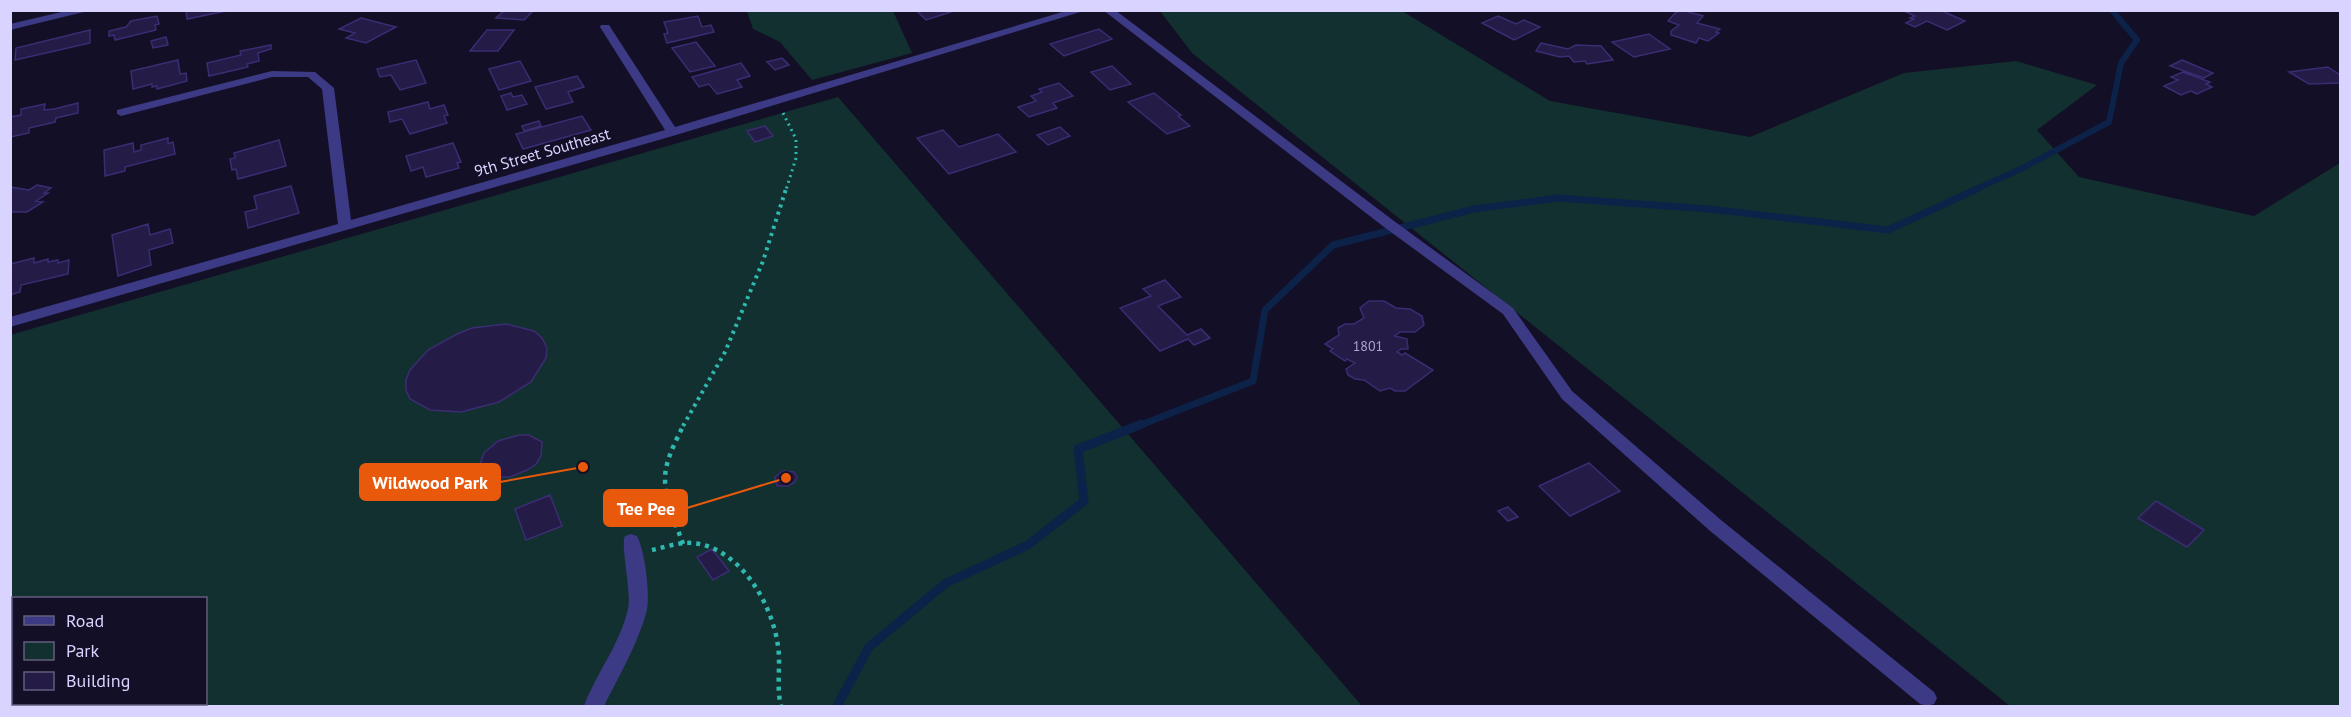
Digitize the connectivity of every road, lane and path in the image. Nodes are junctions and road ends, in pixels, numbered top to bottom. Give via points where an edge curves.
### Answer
1 (87, 10) edge
2 (1082, 10) edge
3 (1108, 10) edge
4 (10, 27) edge
5 (604, 27) dead end
6 (776, 101) junction
7 (121, 112) dead end
8 (672, 132) junction
9 (345, 225) junction
10 (10, 322) edge
11 (683, 544) junction
12 (633, 548) joint
13 (1927, 698) dead end
14 (594, 706) edge
15 (781, 706) edge

1 - 4 street
2 - 6 street, 9th Street Southeast
3 - 13 street via 1508,311 1567,395 1715,525
5 - 8 street
6 - 8 street, 9th Street Southeast
6 - 11 path via 796,140 796,158 763,261 725,352 689,412 664,479
7 - 9 street via 272,74 311,74 328,88
8 - 9 street, 9th Street Southeast
9 - 10 street, 9th Street Southeast
11 - 12 path
11 - 15 path via 705,544 726,555 741,568 756,591 771,616 778,645
12 - 14 street via 638,608

